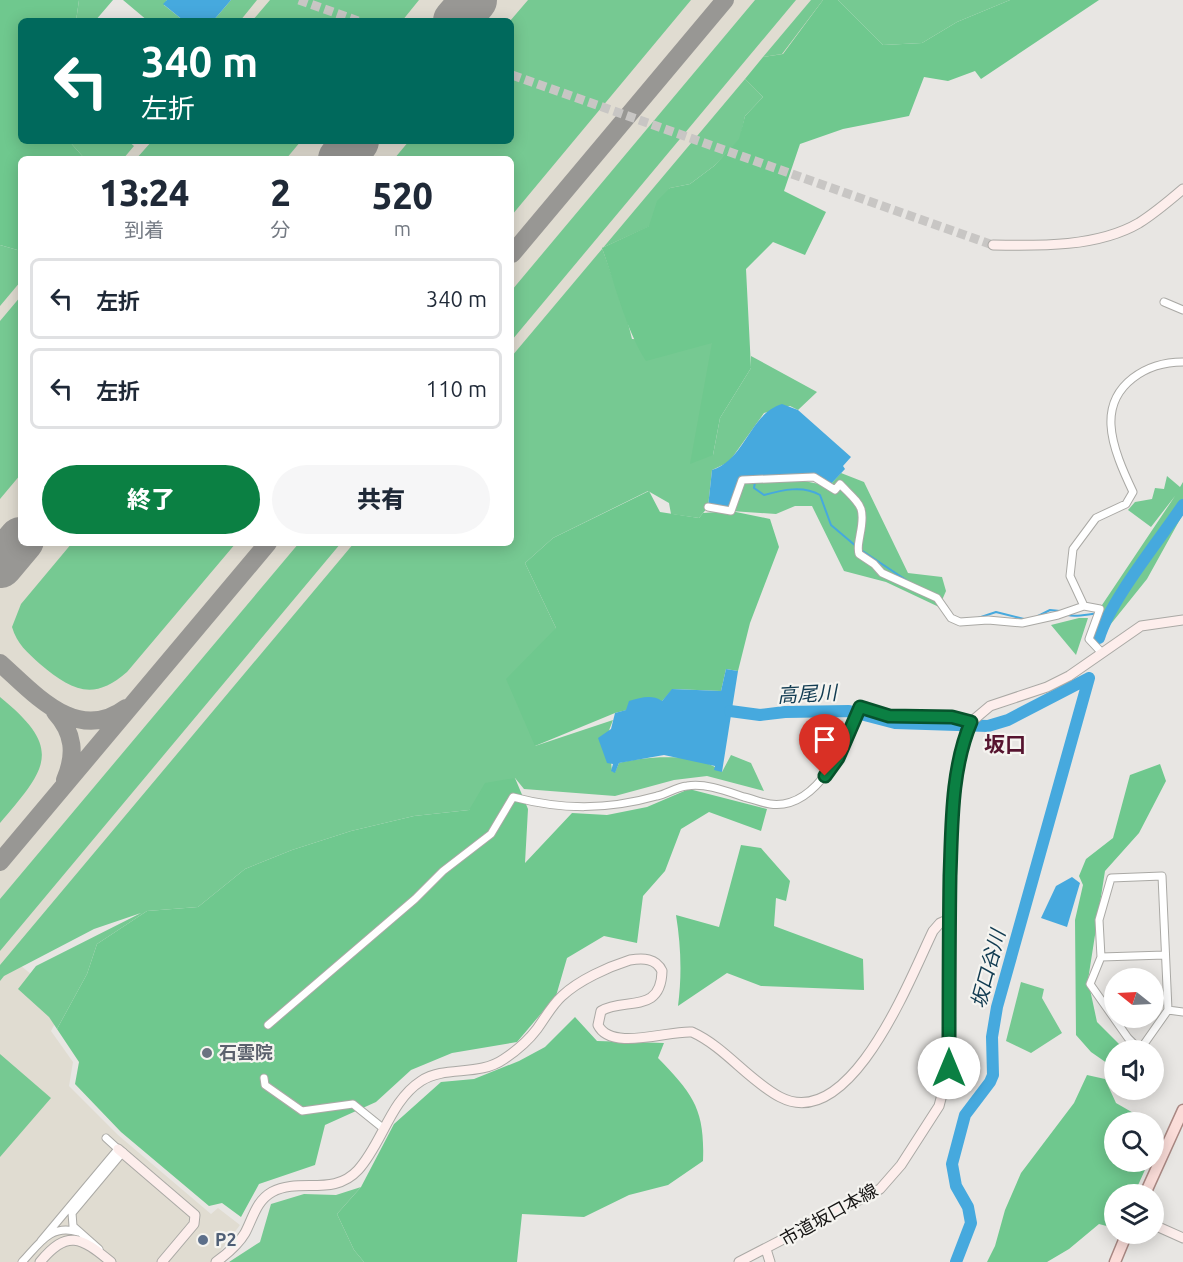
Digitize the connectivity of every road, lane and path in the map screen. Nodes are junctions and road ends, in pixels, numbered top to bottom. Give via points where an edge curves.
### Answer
1 (1183, 189) edge
2 (993, 245) tunnel mouth
3 (1164, 302) dead end
4 (1183, 310) edge
5 (1183, 362) edge
6 (708, 507) dead end
7 (1084, 606) junction
8 (1183, 620) edge
9 (1102, 653) junction
10 (971, 722) junction
11 (949, 920) junction
12 (1165, 955) junction
13 (1101, 957) junction
14 (1168, 1010) junction
15 (1183, 1012) edge
16 (268, 1025) dead end
17 (264, 1078) dead end
18 (1183, 1110) edge
19 (384, 1129) junction
20 (106, 1138) dead end
21 (121, 1151) junction
22 (1150, 1184) edge
23 (1164, 1229) edge
24 (82, 1234) junction
25 (1183, 1238) edge
26 (41, 1241) junction
27 (1122, 1244) edge
28 (766, 1249) junction
29 (108, 1260) edge
30 (22, 1262) edge
31 (40, 1262) edge
32 (162, 1262) edge
33 (216, 1262) edge
34 (739, 1262) edge
35 (770, 1262) edge
36 (1115, 1262) edge

1 - 2 street via 1137,224 1109,235 1055,244
3 - 4 street
5 - 7 street via 1144,369 1130,378 1120,392 1111,425 1133,492 1126,504 1096,518 1073,549 1070,576
6 - 7 street via 731,511 742,480 814,477 835,490 840,484 860,505 864,515 860,554 882,573 937,598 951,618 960,622 1022,623
7 - 9 street via 1100,609 1089,639
8 - 9 street via 1142,626
9 - 10 street via 1047,687 990,706
10 - 11 street, 市道坂口本線 via 962,744 951,842
10 - 16 street via 952,717 889,716 860,707 838,758 825,776 803,795 786,803 772,805 705,785 686,786 622,804 586,807 566,808 513,797 491,834 443,871
11 - 19 street via 939,923 933,931 885,1032 841,1085 819,1101 803,1104 781,1097 692,1032 643,1038 604,1033 597,1021 601,1011 639,1004 656,992 662,977 660,966 641,958 618,964 570,990 521,1047 494,1066 441,1074 419,1082
11 - 28 street, 市道坂口本線 via 949,1068 939,1106 901,1165 880,1189
12 - 13 street
12 - 13 street via 1162,876 1111,878 1099,920
12 - 14 street
13 - 14 street via 1090,984 1134,1045 1146,1044
14 - 15 street
17 - 19 street via 265,1085 302,1111 353,1104
18 - 22 main road
19 - 33 street via 358,1170 342,1182 270,1193 255,1210 236,1245
20 - 21 street
21 - 24 street via 72,1214 74,1226
21 - 26 street
21 - 32 street via 195,1215 194,1224
23 - 25 street
24 - 26 street via 58,1230
24 - 29 street
26 - 30 street
27 - 36 main road
28 - 34 street, 市道坂口本線
28 - 35 street
29 - 31 street via 88,1244 68,1240 55,1245

